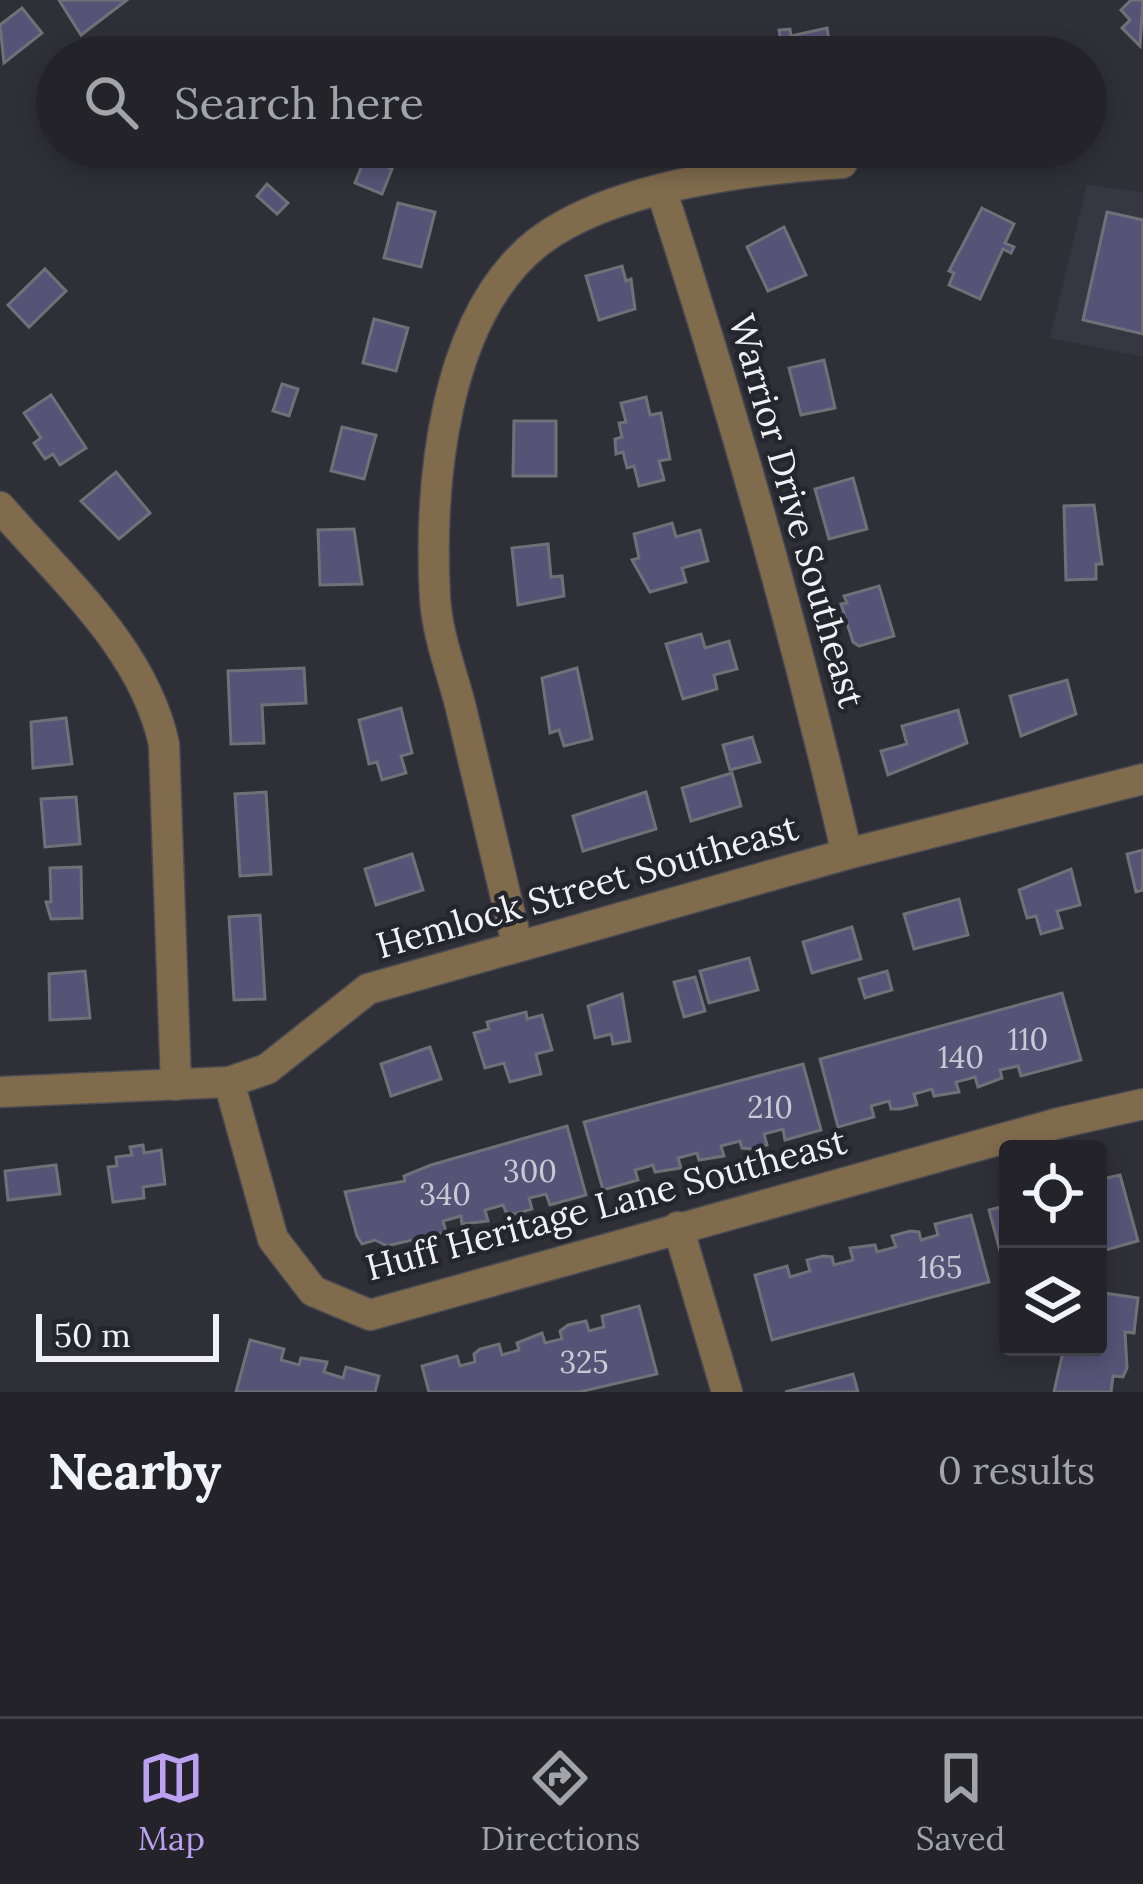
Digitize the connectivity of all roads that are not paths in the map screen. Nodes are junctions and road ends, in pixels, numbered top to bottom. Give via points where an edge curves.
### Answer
1 (773, 168) edge
2 (662, 192) junction
3 (0, 507) edge
4 (1143, 779) edge
5 (847, 854) junction
6 (517, 944) junction
7 (229, 1082) junction
8 (176, 1085) junction
9 (0, 1092) edge
10 (1143, 1104) edge
11 (678, 1227) junction
12 (727, 1392) edge

1 - 2 street
2 - 5 street, Warrior Drive Southeast via 713,352
2 - 6 street via 596,209 538,242 496,284 467,342 437,462 435,602
3 - 8 street via 130,657 154,700 164,744
4 - 5 street, Hemlock Street Southeast
5 - 6 street, Hemlock Street Southeast
6 - 7 street, Hemlock Street Southeast via 368,988 267,1070
7 - 8 street, Hemlock Street Southeast
7 - 11 street, Huff Heritage Lane Southeast via 273,1239 314,1291 370,1315
8 - 9 street, Hemlock Street Southeast
10 - 11 street, Huff Heritage Lane Southeast
11 - 12 street

